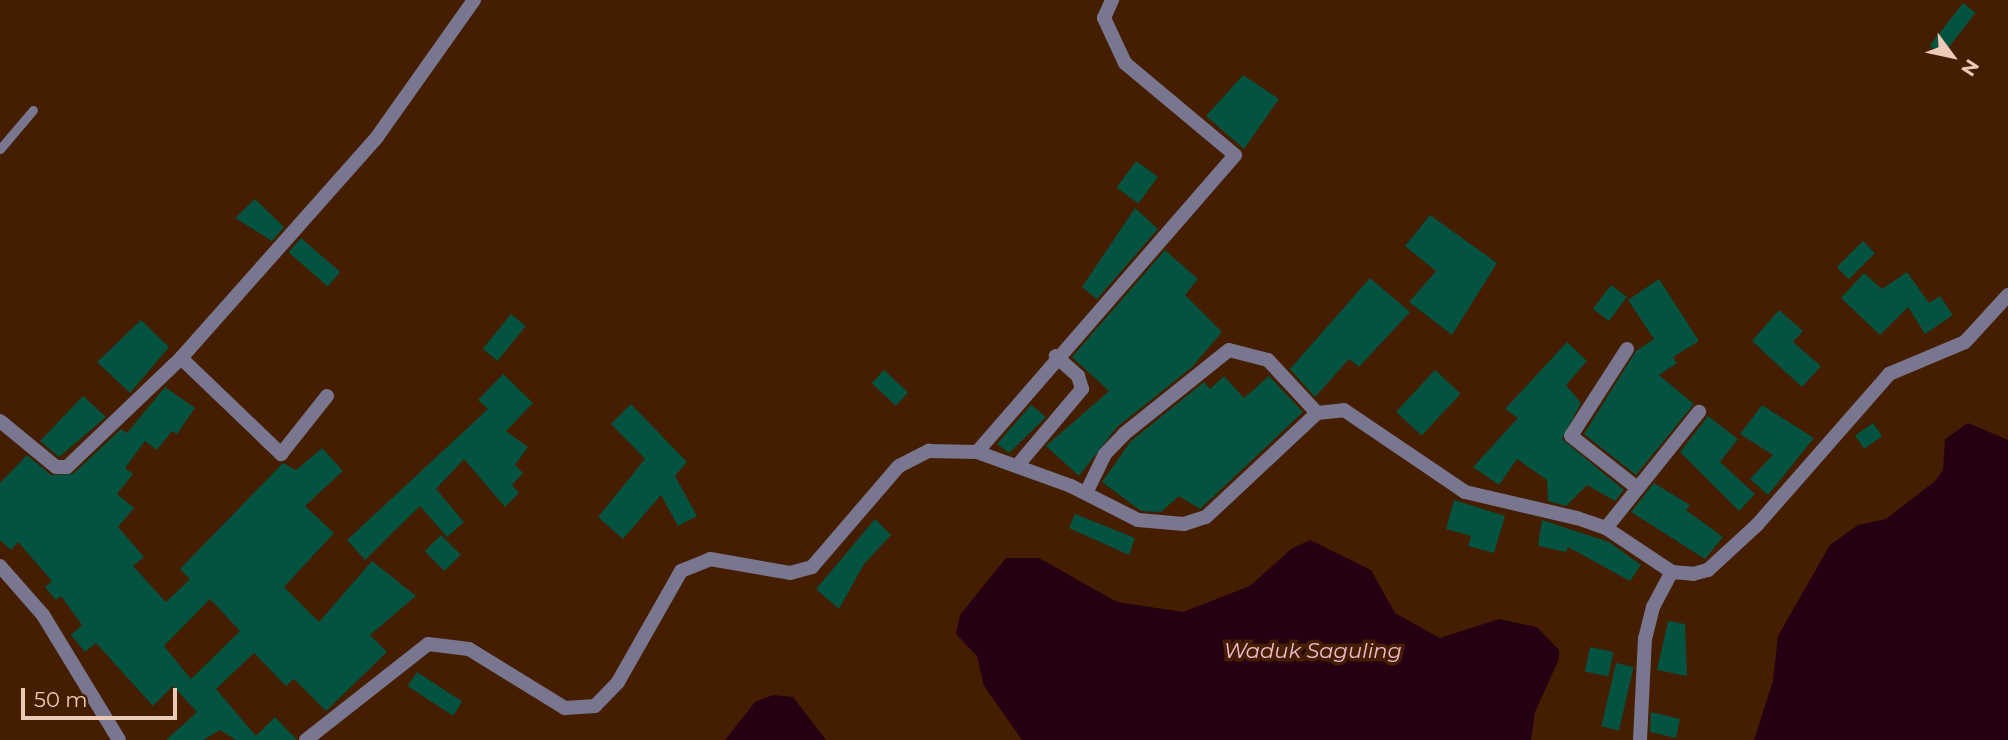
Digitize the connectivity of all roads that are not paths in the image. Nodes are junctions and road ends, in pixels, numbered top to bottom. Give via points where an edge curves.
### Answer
1 (474, 0) edge
2 (1112, 0) edge
3 (33, 110) dead end
4 (0, 149) edge
5 (2008, 295) edge
6 (1628, 349) dead end
7 (1056, 356) junction
8 (181, 358) junction
9 (327, 396) dead end
10 (1699, 412) dead end
11 (1317, 413) junction
12 (0, 421) edge
13 (977, 452) junction
14 (1017, 466) junction
15 (1636, 487) junction
16 (1086, 493) junction
17 (1606, 528) junction
18 (0, 566) edge
19 (1672, 572) junction
20 (120, 740) edge
21 (306, 740) edge
22 (1640, 740) edge

1 - 8 street via 377,137
2 - 7 street via 1104,18 1125,63 1235,155
3 - 4 lane
5 - 19 street via 1965,342 1889,374 1757,525 1708,570
6 - 15 street via 1571,436
7 - 13 street
7 - 14 street via 1082,389
8 - 9 street via 281,454
8 - 12 street via 67,467 56,467
10 - 15 street
11 - 16 street via 1206,517 1161,526
11 - 16 street via 1268,360 1229,350 1124,434 1105,454
11 - 17 street via 1344,411 1471,494 1524,501
13 - 14 street
13 - 21 street via 915,455 800,573 725,558 688,566 667,589 618,682 595,706 565,708 469,649 428,644
14 - 16 street
15 - 17 street
17 - 19 street
18 - 20 street via 43,615
19 - 22 street via 1645,639

